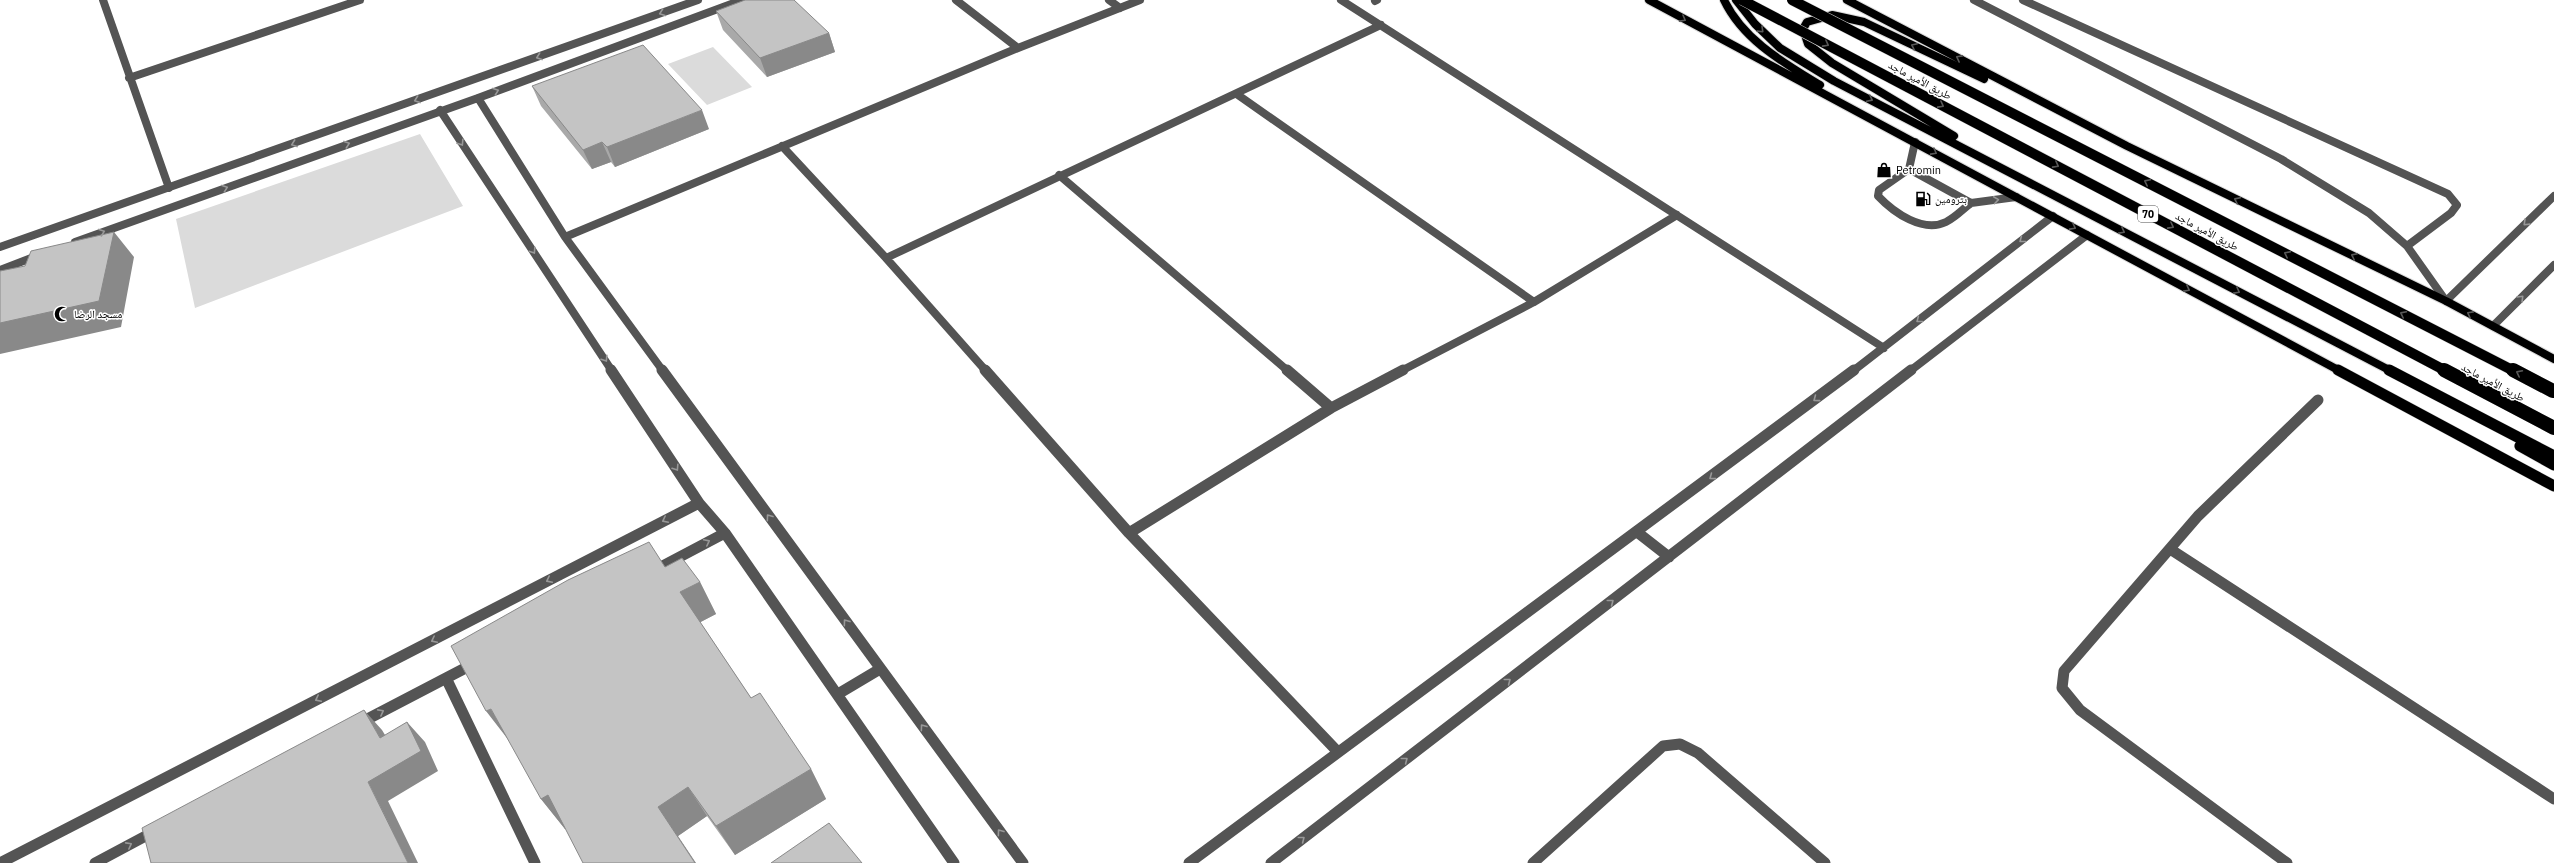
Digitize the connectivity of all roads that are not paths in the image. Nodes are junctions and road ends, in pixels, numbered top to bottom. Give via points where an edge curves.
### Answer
1 (102, 0) edge
2 (360, 0) edge
3 (697, 0) edge
4 (742, 0) edge
5 (956, 0) edge
6 (1109, 0) edge
7 (1140, 0) edge
8 (1341, 0) edge
9 (1649, 0) edge
10 (1724, 0) edge
11 (1736, 0) edge
12 (1742, 0) edge
13 (1792, 0) edge
14 (1847, 0) edge
15 (1974, 0) edge
16 (2023, 0) edge
17 (1120, 8) junction
18 (715, 10) junction
19 (1381, 25) junction
20 (1018, 48) junction
21 (129, 78) junction
22 (1238, 95) junction
23 (478, 98) junction
24 (440, 110) junction
25 (1916, 142) junction
26 (782, 146) junction
27 (2126, 146) junction
28 (1909, 169) junction
29 (1059, 175) junction
30 (169, 188) junction
31 (2044, 190) junction
32 (2554, 196) edge
33 (2016, 197) junction
34 (1971, 203) junction
35 (1677, 215) junction
36 (2053, 216) junction
37 (2087, 235) junction
38 (565, 237) junction
39 (67, 245) edge
40 (2407, 246) junction
41 (0, 247) edge
42 (45, 253) edge
43 (886, 258) junction
44 (2554, 265) edge
45 (0, 270) edge
46 (2446, 301) junction
47 (1534, 302) junction
48 (2493, 326) junction
49 (1884, 348) junction
50 (2554, 359) edge
51 (2383, 367) junction
52 (2553, 391) edge
53 (2318, 400) dead end
54 (1331, 408) junction
55 (2554, 428) edge
56 (2554, 456) edge
57 (2554, 465) edge
58 (2554, 486) edge
59 (699, 503) junction
60 (1637, 532) junction
61 (725, 533) junction
62 (1129, 533) junction
63 (2170, 549) junction
64 (1669, 557) junction
65 (641, 577) edge
66 (488, 656) edge
67 (880, 669) junction
68 (446, 678) junction
69 (838, 694) junction
70 (348, 730) edge
71 (1337, 751) junction
72 (2554, 799) edge
73 (165, 826) edge
74 (0, 863) edge
75 (95, 863) edge
76 (535, 863) edge
77 (954, 863) edge
78 (1023, 863) edge
79 (1189, 863) edge
80 (1271, 863) edge
81 (1533, 863) edge
82 (1825, 863) edge
83 (2287, 863) edge

1 - 21 street
2 - 21 street
3 - 18 street
3 -> 30 street
4 - 18 street
5 - 20 street
6 - 17 street
7 - 17 street
8 - 19 street
9 -> 25 main road
10 - 25 main road via 1728,10 1754,39 1786,65
11 -> 31 main road via 1755,24 1780,48 1834,81
12 -> 55 highway, طريق الأمير ماجد / 70, bridge
52 -> 13 highway, طريق الأمير ماجد / 70, bridge
27 -> 14 main road
15 - 40 street via 2281,159 2369,213
16 - 40 street via 2448,194 2457,205
17 - 20 street
23 -> 18 street
19 - 22 street
19 - 35 street
20 - 26 street
21 - 30 street
22 - 29 street
22 - 47 street
23 - 24 street
23 - 38 street
39 -> 24 street
24 -> 59 street
25 - 28 street
25 -> 33 main road
26 - 38 street
26 - 43 street
27 -> 31 main road via 1864,22 1832,15 1807,22 1803,29 1808,44 1832,63
46 -> 27 main road
28 - 34 street
28 - 34 street via 1879,190 1878,196 1884,204 1920,223 1932,226 1944,223
29 - 43 street
29 - 54 street
30 - 41 street
31 -> 51 main road
32 -> 46 street
34 -> 33 street
33 - 36 main road
35 - 47 street
35 - 49 street
36 -> 37 main road
36 -> 49 street
37 -> 58 main road
37 - 64 street
67 -> 38 street
40 - 46 street
42 - 45 street
43 - 62 street
48 -> 44 street
48 -> 46 main road
47 - 54 street
48 - 50 main road
49 -> 60 street
51 - 56 main road
51 - 57 main road
53 - 63 street via 2198,516
54 - 62 street
59 - 61 street
59 -> 74 street
60 - 64 street
60 - 71 street
65 -> 61 street
61 - 69 street
62 - 71 street
63 - 72 street
63 - 83 street via 2064,671 2062,688 2080,710
80 -> 64 street
66 - 68 street
67 - 69 street
78 -> 67 street
70 -> 68 street
68 - 76 street
69 - 77 street
71 - 79 street
75 -> 73 street
81 - 82 street via 1663,746 1680,744 1698,753

